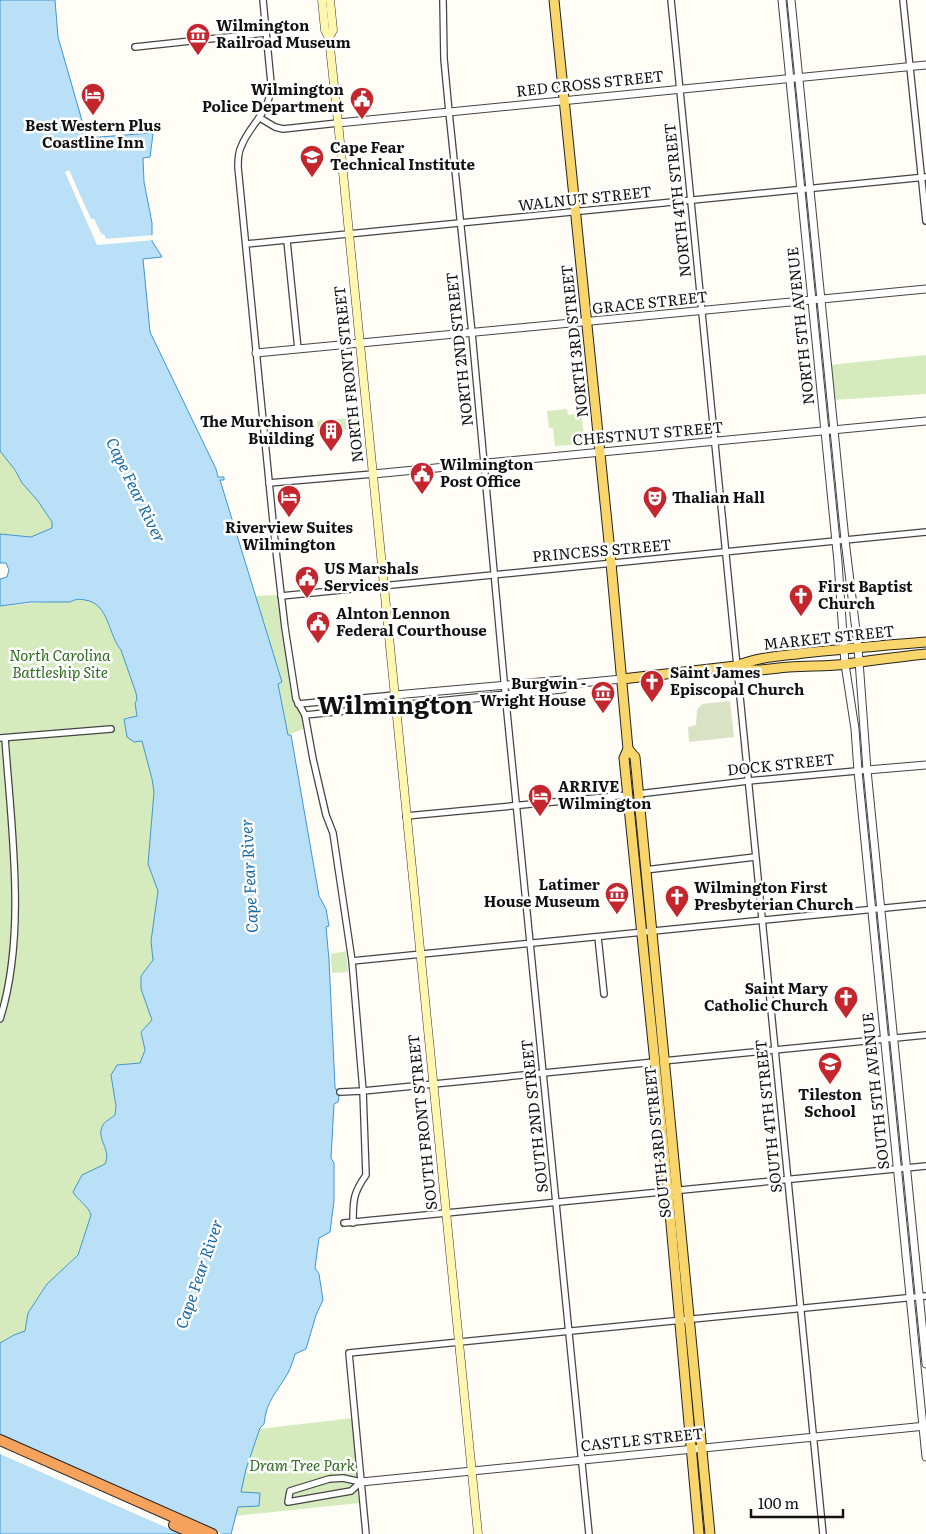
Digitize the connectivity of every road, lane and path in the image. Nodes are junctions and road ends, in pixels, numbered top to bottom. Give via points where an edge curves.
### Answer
1 (263, 0) edge
2 (322, 0) edge
3 (330, 0) edge
4 (554, 0) edge
5 (671, 0) edge
6 (782, 0) edge
7 (791, 0) edge
8 (903, 0) edge
9 (443, 1) edge
10 (266, 34) junction
11 (329, 38) junction
12 (135, 47) dead end
13 (926, 65) edge
14 (909, 67) junction
15 (799, 78) junction
16 (790, 79) junction
17 (680, 90) junction
18 (564, 101) junction
19 (449, 112) junction
20 (260, 118) junction
21 (338, 123) junction
22 (924, 177) edge
23 (802, 190) junction
24 (810, 190) junction
25 (691, 201) junction
26 (575, 212) junction
27 (926, 221) edge
28 (460, 223) junction
29 (349, 235) junction
30 (287, 241) junction
31 (246, 244) junction
32 (926, 289) edge
33 (822, 299) junction
34 (813, 300) junction
35 (701, 311) junction
36 (586, 323) junction
37 (472, 333) junction
38 (360, 344) junction
39 (298, 349) junction
40 (256, 353) junction
41 (926, 421) edge
42 (834, 430) junction
43 (826, 431) junction
44 (714, 442) junction
45 (600, 452) junction
46 (483, 464) junction
47 (373, 474) junction
48 (269, 483) junction
49 (926, 532) edge
50 (845, 540) junction
51 (836, 541) junction
52 (726, 552) junction
53 (612, 564) junction
54 (495, 574) junction
55 (384, 585) junction
56 (281, 596) junction
57 (926, 642) edge
58 (858, 647) junction
59 (844, 649) junction
60 (926, 654) edge
61 (859, 662) junction
62 (845, 664) junction
63 (736, 666) junction
64 (622, 679) junction
65 (505, 684) junction
66 (570, 684) junction
67 (506, 695) junction
68 (395, 696) junction
69 (298, 704) junction
70 (396, 706) junction
71 (304, 715) junction
72 (111, 729) dead end
73 (2, 738) edge
74 (926, 764) edge
75 (867, 770) junction
76 (858, 771) junction
77 (748, 781) junction
78 (633, 794) junction
79 (517, 805) junction
80 (406, 816) junction
81 (755, 857) junction
82 (645, 870) junction
83 (926, 904) edge
84 (880, 909) junction
85 (871, 910) junction
86 (762, 921) junction
87 (646, 932) junction
88 (598, 937) junction
89 (530, 944) junction
90 (420, 954) junction
91 (352, 961) junction
92 (604, 994) dead end
93 (0, 1019) edge
94 (926, 1035) edge
95 (894, 1039) junction
96 (884, 1040) junction
97 (775, 1050) junction
98 (659, 1062) junction
99 (544, 1073) junction
100 (433, 1084) junction
101 (363, 1091) junction
102 (340, 1092) dead end
103 (926, 1166) edge
104 (897, 1168) junction
105 (906, 1168) junction
106 (788, 1179) junction
107 (672, 1191) junction
108 (556, 1202) junction
109 (446, 1213) junction
110 (344, 1223) dead end
111 (353, 1223) junction
112 (923, 1296) edge
113 (910, 1298) junction
114 (800, 1308) junction
115 (684, 1320) junction
116 (569, 1331) junction
117 (459, 1342) junction
118 (926, 1364) edge
119 (924, 1426) edge
120 (813, 1437) junction
121 (0, 1440) edge
122 (0, 1446) edge
123 (702, 1448) junction
124 (692, 1449) junction
125 (926, 1457) edge
126 (582, 1460) junction
127 (472, 1471) junction
128 (362, 1482) junction
129 (195, 1534) edge
130 (212, 1534) edge
131 (366, 1534) edge
132 (478, 1534) edge
133 (590, 1534) edge
134 (699, 1534) edge
135 (710, 1534) edge
136 (823, 1534) edge

1 - 10 street
2 - 11 main road, NORTH FRONT STREET
3 - 11 main road, NORTH FRONT STREET via 333,30
4 - 18 main road, NORTH 3RD STREET
5 - 17 street, NORTH 4TH STREET
6 - 16 street, NORTH 5TH AVENUE
7 - 15 street
8 - 14 street
9 - 19 street, NORTH 2ND STREET
10 - 12 street
10 - 20 street via 271,90 268,105
11 - 21 main road, NORTH FRONT STREET
13 - 14 street, RED CROSS STREET
14 - 15 street, RED CROSS STREET
14 - 22 street
15 - 16 street, RED CROSS STREET
15 - 24 street
16 - 17 street, RED CROSS STREET
16 - 23 street, NORTH 5TH AVENUE
17 - 18 street, RED CROSS STREET
17 - 25 street, NORTH 4TH STREET
18 - 19 street, RED CROSS STREET
18 - 26 main road, NORTH 3RD STREET
19 - 21 street, RED CROSS STREET
19 - 28 street, NORTH 2ND STREET
20 - 21 street, RED CROSS STREET via 283,129
20 - 31 street via 241,146 238,161
21 - 29 main road, NORTH FRONT STREET
22 - 24 street, WALNUT STREET
22 - 27 street
23 - 24 street, WALNUT STREET
23 - 25 street, WALNUT STREET
23 - 34 street, NORTH 5TH AVENUE
24 - 33 street
25 - 26 street, WALNUT STREET
25 - 35 street, NORTH 4TH STREET
26 - 28 street, WALNUT STREET
26 - 36 main road, NORTH 3RD STREET
28 - 29 street, WALNUT STREET
28 - 37 street, NORTH 2ND STREET
29 - 30 street, WALNUT STREET
29 - 38 main road, NORTH FRONT STREET
30 - 31 street, WALNUT STREET
30 - 39 street
31 - 40 street
32 - 33 street, GRACE STREET
33 - 34 street, GRACE STREET
33 - 42 street
34 - 35 street, GRACE STREET
34 - 43 street, NORTH 5TH AVENUE
35 - 36 street, GRACE STREET
35 - 44 street, NORTH 4TH STREET
36 - 37 street, GRACE STREET
36 - 45 main road, NORTH 3RD STREET
37 - 38 street, GRACE STREET
37 - 46 street, NORTH 2ND STREET
38 - 39 street, GRACE STREET
38 - 47 main road, NORTH FRONT STREET
39 - 40 street, GRACE STREET
40 - 48 street
41 - 42 street, CHESTNUT STREET
42 - 43 street, CHESTNUT STREET
42 - 50 street
43 - 44 street, CHESTNUT STREET
43 - 51 street, NORTH 5TH AVENUE
44 - 45 street, CHESTNUT STREET
44 - 52 street, NORTH 4TH STREET
45 - 46 street, CHESTNUT STREET
45 - 53 main road, NORTH 3RD STREET
46 - 47 street, CHESTNUT STREET
46 - 54 street, NORTH 2ND STREET
47 - 48 street
47 - 55 main road, NORTH FRONT STREET
48 - 56 street
49 - 50 street, PRINCESS STREET
50 - 51 street, PRINCESS STREET
50 - 58 street
51 - 52 street, PRINCESS STREET
51 - 59 street, NORTH 5TH AVENUE
52 - 53 street, PRINCESS STREET
52 - 63 street, NORTH 4TH STREET
53 - 54 street, PRINCESS STREET
53 - 64 main road, NORTH 3RD STREET
54 - 55 street, PRINCESS STREET
54 - 65 street, NORTH 2ND STREET
55 - 56 street, PRINCESS STREET
55 - 68 main road, NORTH FRONT STREET
56 - 69 street
57 - 58 main road, MARKET STREET
58 - 59 main road, MARKET STREET
58 - 61 street, SOUTH 5TH AVENUE
59 - 62 street, NORTH 5TH AVENUE
59 - 63 main road, MARKET STREET via 750,660
60 - 61 main road, MARKET STREET
61 - 62 main road, MARKET STREET
61 - 75 street, SOUTH 5TH AVENUE
62 - 63 main road, MARKET STREET via 755,670
62 - 76 street, SOUTH 5TH AVENUE
63 - 64 main road, MARKET STREET
63 - 77 street, SOUTH 4TH STREET
64 - 66 street, MARKET STREET
64 - 78 main road, SOUTH 3RD STREET via 628,749 624,758
65 - 66 street, MARKET STREET via 562,680
65 - 67 street, NORTH 2ND STREET
65 - 68 street, MARKET STREET
66 - 67 street, MARKET STREET via 564,689
67 - 70 street, MARKET STREET
67 - 79 street, SOUTH 2ND STREET
68 - 69 street, MARKET STREET
68 - 70 main road, NORTH FRONT STREET
69 - 71 street
70 - 71 street, MARKET STREET
70 - 80 main road, SOUTH FRONT STREET
71 - 91 street via 332,833
72 - 73 street
73 - 93 street via 11,823 15,914 9,984
74 - 75 street, DOCK STREET
75 - 76 street, DOCK STREET
75 - 84 street, SOUTH 5TH AVENUE
76 - 77 street, DOCK STREET
76 - 85 street, SOUTH 5TH AVENUE
77 - 78 street, DOCK STREET
77 - 81 street, SOUTH 4TH STREET
78 - 79 street, DOCK STREET
78 - 82 main road, SOUTH 3RD STREET
78 - 87 main road, SOUTH 3RD STREET
79 - 80 street, DOCK STREET
79 - 89 street, SOUTH 2ND STREET
80 - 90 main road, SOUTH FRONT STREET
81 - 82 street
81 - 86 street, SOUTH 4TH STREET
82 - 87 main road, SOUTH 3RD STREET
83 - 84 street
84 - 85 street
84 - 95 street, SOUTH 5TH AVENUE
85 - 86 street
85 - 96 street, SOUTH 5TH AVENUE
86 - 87 street
86 - 97 street, SOUTH 4TH STREET
87 - 88 street
87 - 98 main road, SOUTH 3RD STREET
88 - 89 street
88 - 92 street
89 - 90 street
89 - 99 street, SOUTH 2ND STREET
90 - 91 street
90 - 100 main road, SOUTH FRONT STREET
91 - 101 street
94 - 95 street
95 - 96 street
95 - 105 street, SOUTH 5TH AVENUE
96 - 97 street
96 - 104 street, SOUTH 5TH AVENUE
97 - 98 street
97 - 106 street, SOUTH 4TH STREET
98 - 99 street
98 - 107 main road, SOUTH 3RD STREET
99 - 100 street
99 - 108 street, SOUTH 2ND STREET
100 - 101 street
100 - 109 main road, SOUTH FRONT STREET
101 - 102 street
101 - 111 street via 366,1175 353,1198
103 - 105 street
104 - 105 street
104 - 106 street
104 - 113 street, SOUTH 5TH AVENUE
105 - 112 street, SOUTH 5TH AVENUE
106 - 107 street
106 - 114 street, SOUTH 4TH STREET
107 - 108 street
107 - 115 main road, SOUTH 3RD STREET
108 - 109 street
108 - 116 street, SOUTH 2ND STREET
109 - 111 street
109 - 117 main road, SOUTH FRONT STREET
110 - 111 street
112 - 113 street
112 - 118 street, SOUTH 5TH AVENUE
113 - 114 street
113 - 119 street, SOUTH 5TH AVENUE
114 - 115 street
114 - 120 street, SOUTH 4TH STREET
115 - 116 street
115 - 123 main road, SOUTH 3RD STREET
115 - 124 main road, SOUTH 3RD STREET
116 - 117 street
116 - 126 street, SOUTH 2ND STREET
117 - 127 main road, SOUTH FRONT STREET
117 - 128 street via 349,1353
119 - 120 street, CASTLE STREET
119 - 125 street, SOUTH 5TH AVENUE
120 - 123 street, CASTLE STREET
120 - 136 street, SOUTH 4TH STREET
121 - 130 highway
122 - 129 highway
123 - 124 street, CASTLE STREET
123 - 135 main road, SOUTH 3RD STREET
124 - 126 street, CASTLE STREET
124 - 134 main road, SOUTH 3RD STREET
126 - 127 street, CASTLE STREET
126 - 133 street, SOUTH 2ND STREET
127 - 128 street, CASTLE STREET
127 - 132 main road, SOUTH FRONT STREET
128 - 128 street via 329,1479 290,1491 288,1502 351,1491
128 - 131 street

